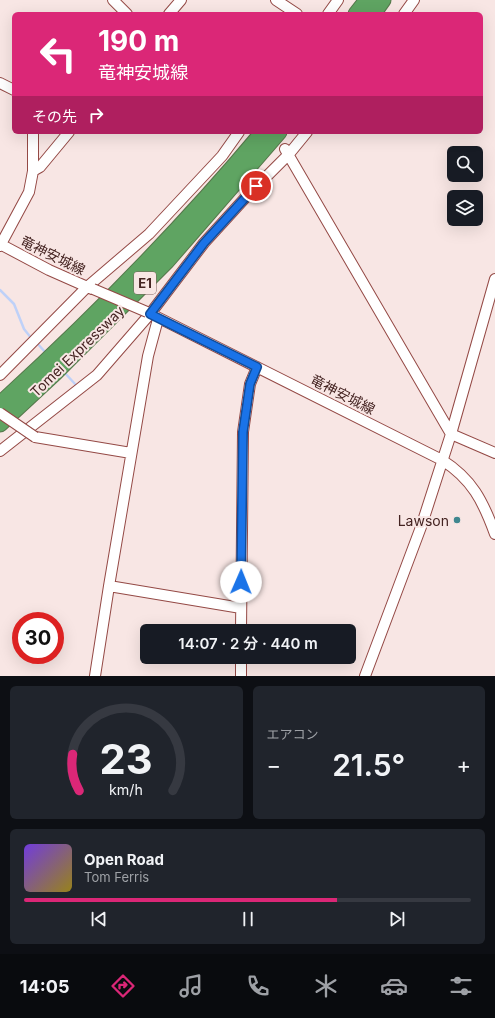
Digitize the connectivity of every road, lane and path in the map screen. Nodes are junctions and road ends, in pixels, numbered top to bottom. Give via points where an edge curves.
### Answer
1 (113, 0) edge
2 (181, 0) edge
3 (276, 0) edge
4 (338, 0) edge
5 (367, 0) edge
6 (383, 0) edge
7 (414, 0) edge
8 (126, 12) edge
9 (171, 12) edge
10 (294, 12) edge
11 (329, 12) edge
12 (358, 12) edge
13 (374, 12) edge
14 (405, 12) edge
15 (0, 83) edge
16 (12, 89) edge
17 (34, 134) edge
18 (67, 134) edge
19 (238, 134) edge
20 (261, 134) edge
21 (277, 134) edge
22 (305, 134) edge
23 (287, 152) junction
24 (33, 171) junction
25 (0, 245) edge
26 (495, 279) edge
27 (90, 288) junction
28 (152, 315) junction
29 (257, 367) junction
30 (0, 375) edge
31 (0, 404) edge
32 (0, 413) edge
33 (0, 424) edge
34 (451, 434) junction
35 (0, 451) edge
36 (131, 453) junction
37 (495, 454) edge
38 (442, 460) junction
39 (491, 510) edge
40 (495, 534) edge
41 (109, 586) junction
42 (241, 608) junction
43 (241, 624) edge
44 (241, 664) edge
45 (96, 676) edge
46 (240, 676) edge
47 (365, 676) edge

1 - 8 street
2 - 9 street
3 - 10 street
4 - 11 street
5 - 12 highway
6 - 13 highway
7 - 14 street
15 - 16 street
17 - 24 street
18 - 24 street via 40,167
19 - 27 street via 222,156 148,234
20 - 31 highway, Tomei Expressway / E1 via 160,249 52,357
21 - 33 highway, Tomei Expressway / E1 via 167,261
22 - 23 street
23 - 28 street via 204,243
23 - 34 street
24 - 25 street via 29,192
25 - 27 street, 竜神安城線
26 - 34 street
27 - 28 street, 竜神安城線, bridge
27 - 30 street
28 - 29 street, 竜神安城線
28 - 35 street via 98,374
28 - 36 street via 148,356
29 - 38 street, 竜神安城線
29 - 42 street via 250,384 243,432
32 - 36 street, bridge via 35,437
34 - 37 street
34 - 38 street
36 - 41 street
38 - 39 street, 竜神安城線 via 458,470
38 - 47 street via 421,527
39 - 40 street, 竜神安城線
41 - 42 street
41 - 45 street
42 - 43 street
44 - 46 street

